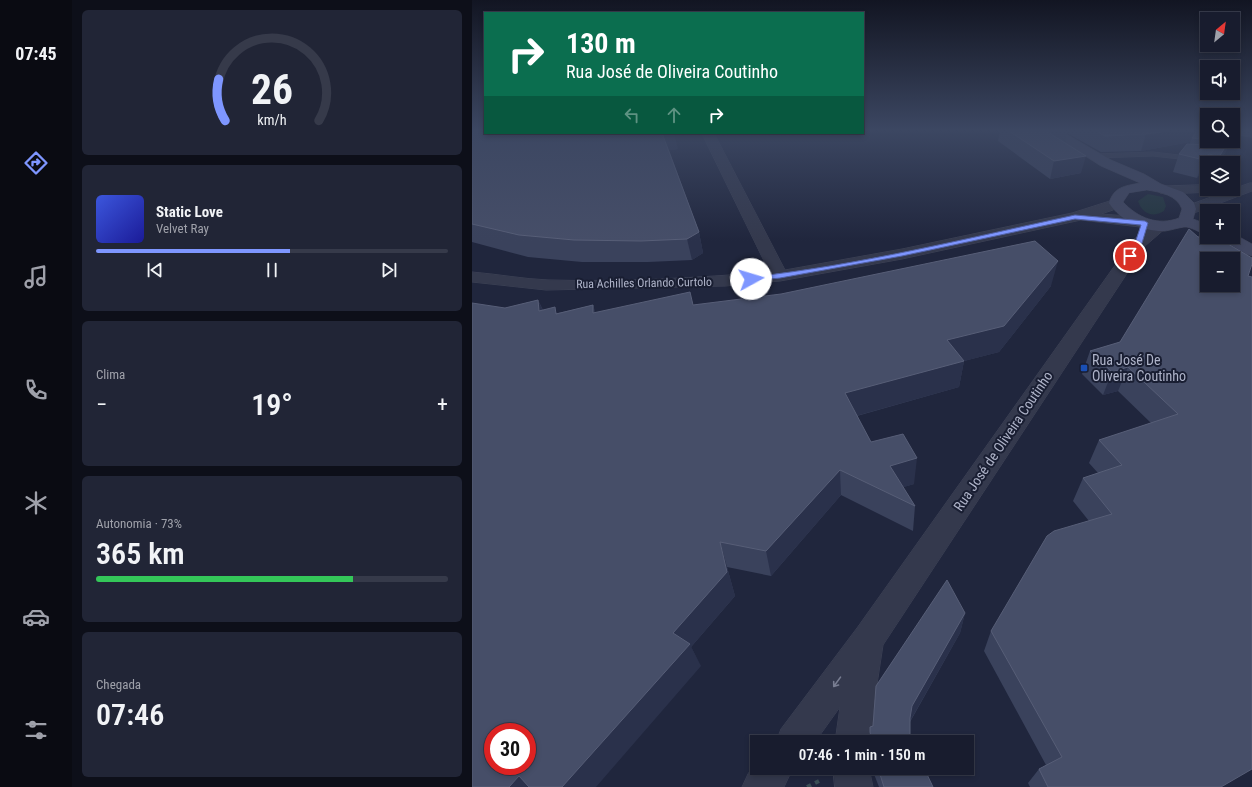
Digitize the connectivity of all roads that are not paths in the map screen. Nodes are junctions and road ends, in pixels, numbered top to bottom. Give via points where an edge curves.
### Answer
1 (725, 168) edge
2 (1106, 168) edge
3 (1118, 168) edge
4 (1251, 187) edge
5 (1200, 188) edge
6 (1240, 188) edge
7 (1162, 189) junction
8 (1124, 190) junction
9 (1116, 203) junction
10 (1188, 215) junction
11 (1075, 217) junction
12 (1200, 221) edge
13 (1200, 224) edge
14 (1146, 229) junction
15 (780, 276) junction
16 (472, 277) edge
17 (868, 639) junction
18 (799, 735) edge
19 (854, 735) edge
20 (770, 775) edge
21 (852, 775) edge
22 (761, 787) edge
23 (854, 787) edge

1 - 15 street
2 - 8 street
3 - 7 street
4 - 6 street
4 - 10 street
5 - 7 street
7 - 8 street via 1147,186
7 - 10 street via 1181,198 1188,205
8 - 9 street
9 - 11 street, Rua Achilles Orlando Curtolo
9 - 14 street
10 - 12 street
10 - 13 street
10 - 14 street via 1178,224
11 - 14 street, Rua Achilles Orlando Curtolo
11 - 15 street, Rua Achilles Orlando Curtolo via 902,254
14 - 17 street, Rua José de Oliveira Coutinho
15 - 16 street, Rua Achilles Orlando Curtolo via 725,281 590,285 546,285
17 -> 18 street, Rua José de Oliveira Coutinho
17 - 19 street, Rua José de Oliveira Coutinho via 856,704
20 - 22 street
21 - 23 street

